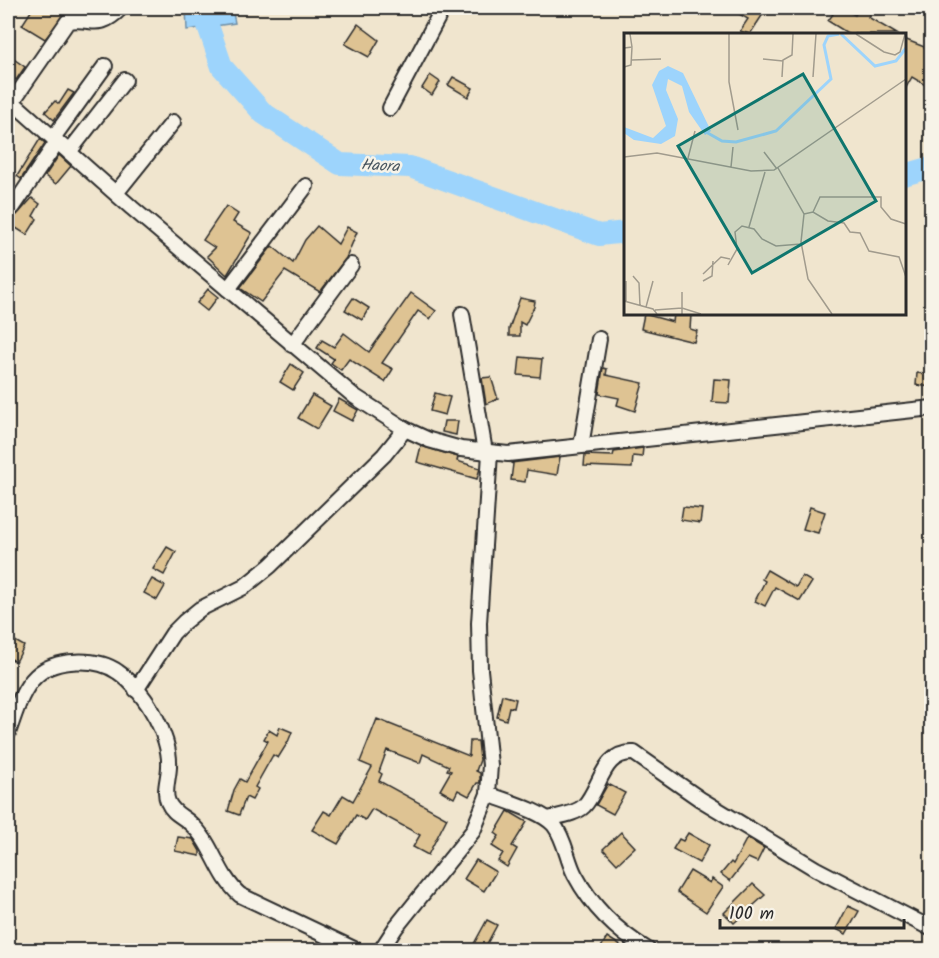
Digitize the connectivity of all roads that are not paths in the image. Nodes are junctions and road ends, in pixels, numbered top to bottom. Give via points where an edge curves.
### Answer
1 (121, 8) edge
2 (443, 8) edge
3 (105, 66) dead end
4 (124, 80) dead end
5 (10, 100) edge
6 (390, 108) dead end
7 (173, 122) dead end
8 (55, 140) junction
9 (69, 152) junction
10 (306, 186) dead end
11 (116, 193) junction
12 (13, 207) dead end
13 (351, 265) dead end
14 (228, 290) junction
15 (462, 314) dead end
16 (599, 339) dead end
17 (292, 345) junction
18 (932, 408) edge
19 (405, 429) junction
20 (581, 446) junction
21 (487, 453) junction
22 (136, 690) junction
23 (8, 732) edge
24 (488, 794) junction
25 (548, 819) junction
26 (932, 929) edge
27 (356, 951) edge
28 (381, 951) edge
29 (648, 951) edge

1 - 5 street via 104,21 68,21
2 - 6 street
3 - 8 street
4 - 9 street
5 - 8 street
7 - 11 street
8 - 9 street
8 - 12 street
9 - 11 street
10 - 14 street
11 - 14 street
13 - 17 street
14 - 17 street
15 - 21 street
16 - 20 street
17 - 19 street via 354,396
18 - 20 street
19 - 21 street via 429,440
19 - 22 street via 384,455 270,566 244,587 200,609 184,622
20 - 21 street
21 - 24 street via 479,623 490,765
22 - 23 street via 117,671 97,664 61,662 30,682
22 - 27 street via 156,718 166,745 167,801 177,815 192,824 230,886 240,895
24 - 25 street
24 - 28 street via 473,831
25 - 26 street via 584,806 605,768 620,755 634,753 700,799 806,863
25 - 29 street via 594,904

